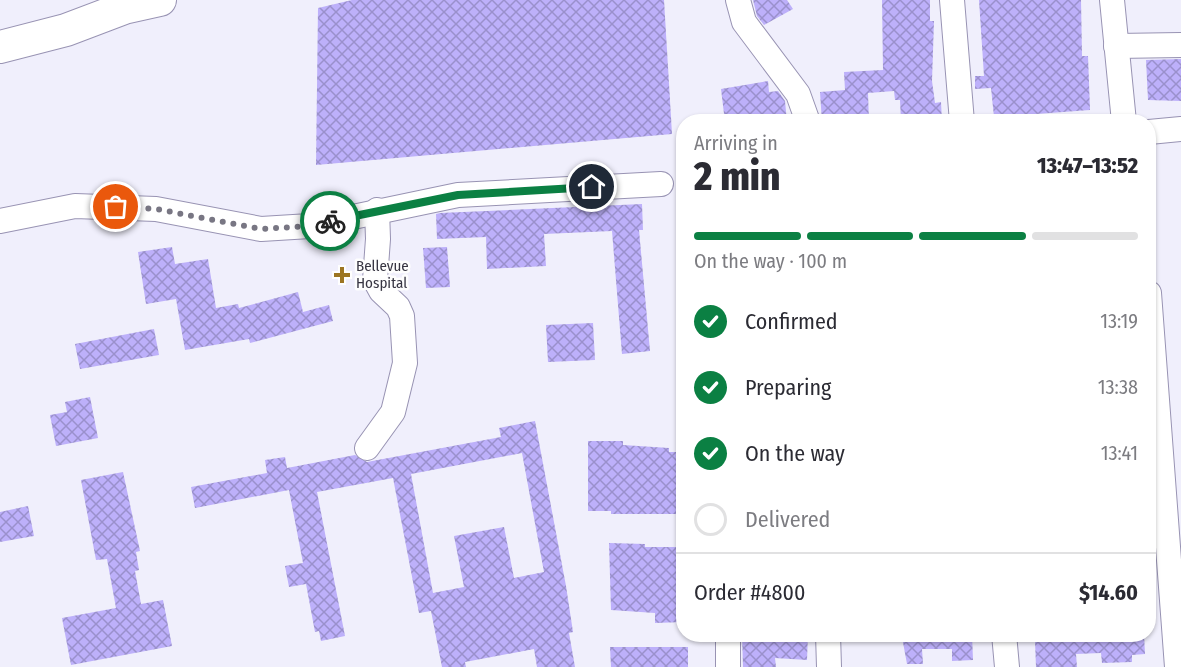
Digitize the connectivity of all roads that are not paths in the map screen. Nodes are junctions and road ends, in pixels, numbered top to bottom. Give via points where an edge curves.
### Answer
1 (160, 0) edge
2 (738, 0) edge
3 (952, 0) edge
4 (1112, 0) edge
5 (124, 4) edge
6 (0, 27) edge
7 (1181, 45) edge
8 (1116, 46) junction
9 (0, 47) edge
10 (805, 114) edge
11 (961, 114) edge
12 (1123, 114) edge
13 (1181, 129) edge
14 (1156, 131) edge
15 (661, 184) dead end
16 (376, 210) junction
17 (0, 221) edge
18 (1156, 383) edge
19 (367, 448) dead end
20 (728, 642) edge
21 (828, 642) edge
22 (1005, 642) edge
23 (728, 667) edge
24 (829, 667) edge
25 (1007, 667) edge
26 (1178, 667) edge

1 - 5 main road
2 - 10 street via 744,22 798,94
3 - 11 street
4 - 8 street
5 - 6 main road via 62,11
5 - 9 main road via 66,30
7 - 8 street
8 - 12 street
13 - 14 street
15 - 16 street via 458,195
16 - 17 street via 310,226 261,229 156,209 75,206
16 - 19 street via 375,280 402,316 405,363 393,412
18 - 26 street
20 - 23 street
21 - 24 street
22 - 25 street

